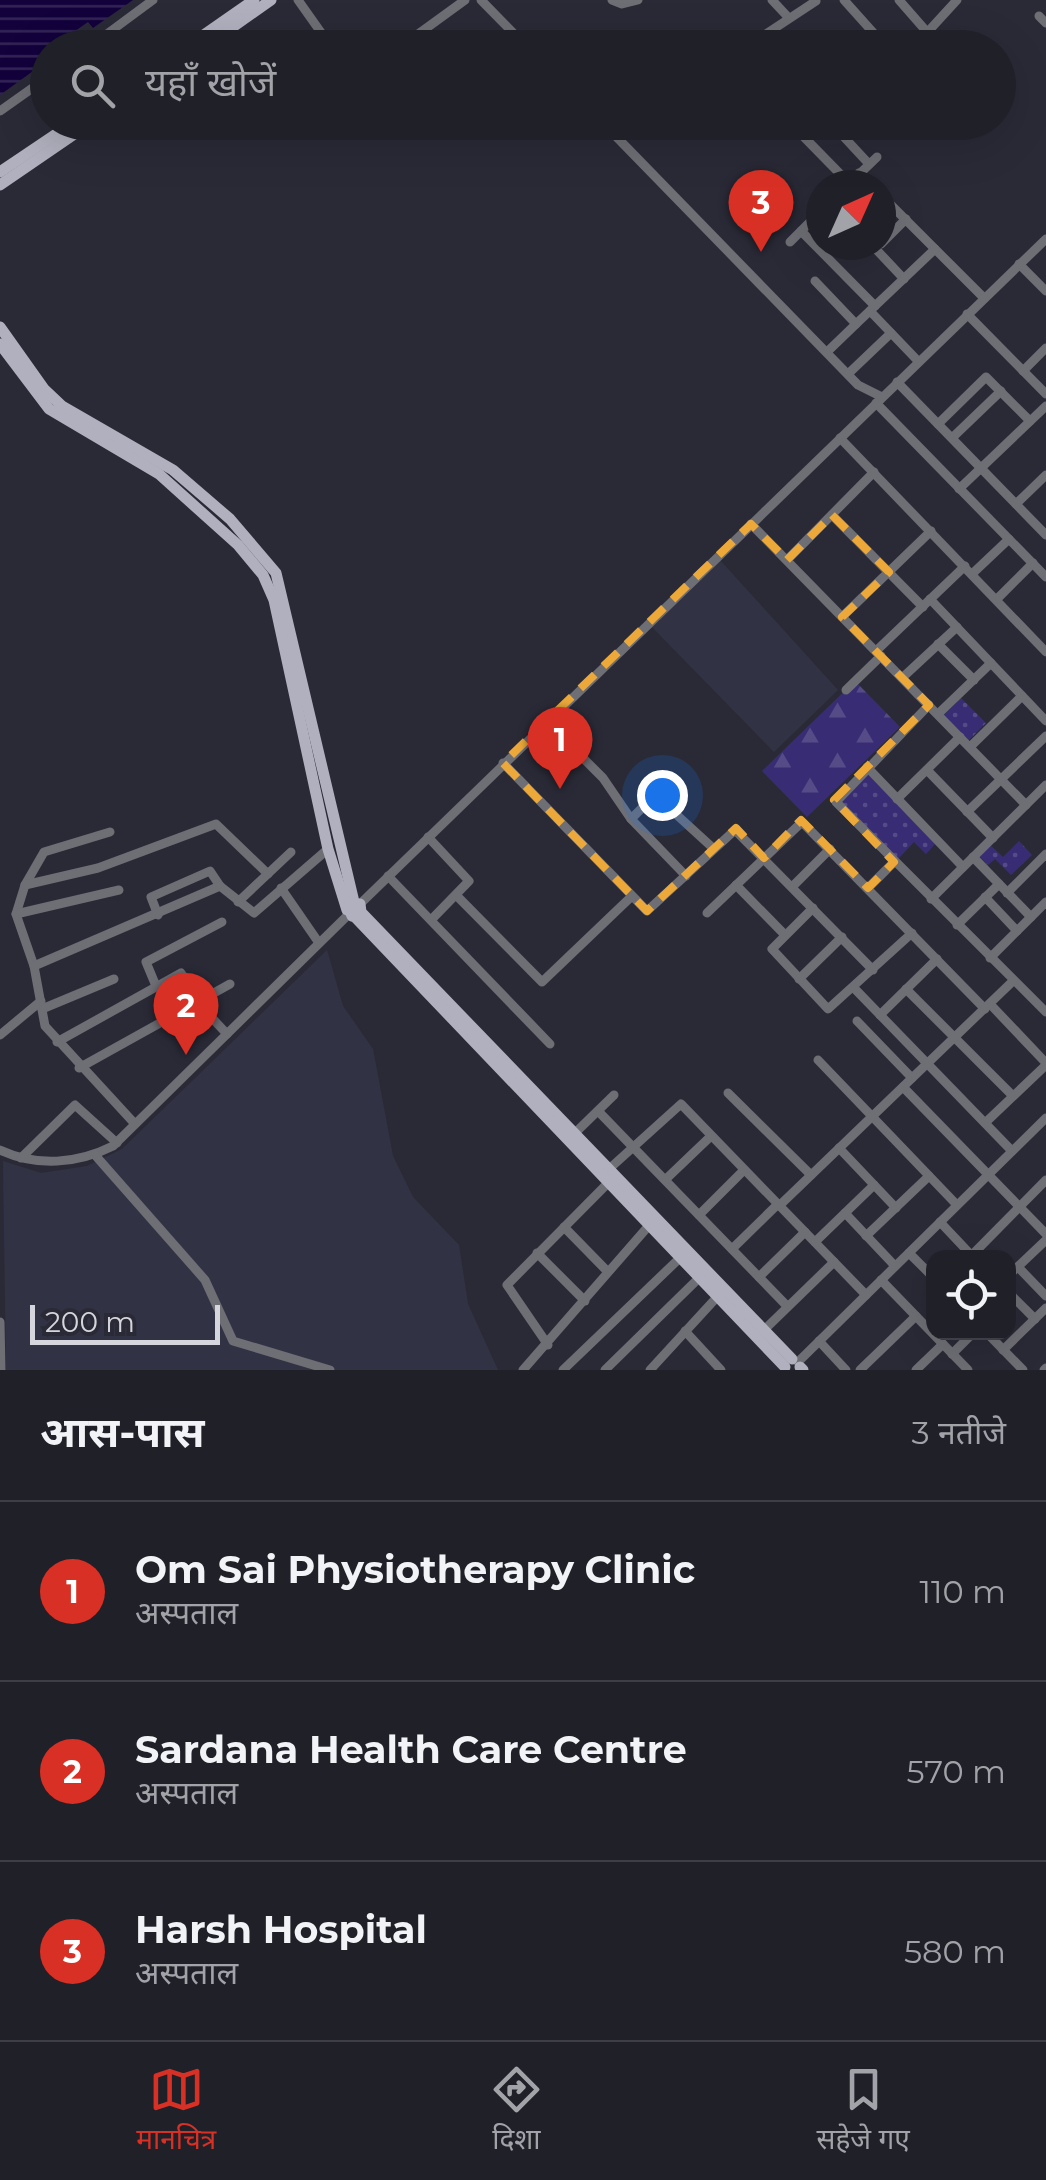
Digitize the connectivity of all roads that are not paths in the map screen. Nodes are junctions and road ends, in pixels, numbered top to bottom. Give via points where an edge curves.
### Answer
1 (153, 0) edge
2 (254, 0) edge
3 (271, 0) edge
4 (298, 0) edge
5 (465, 0) edge
6 (481, 0) edge
7 (612, 0) edge
8 (638, 0) edge
9 (772, 0) edge
10 (816, 0) edge
11 (844, 0) edge
12 (899, 0) edge
13 (957, 0) edge
14 (787, 16) junction
15 (112, 30) edge
16 (210, 30) edge
17 (228, 30) edge
18 (319, 30) edge
19 (424, 30) edge
20 (510, 30) edge
21 (771, 30) edge
22 (870, 30) edge
23 (925, 30) edge
24 (929, 30) edge
25 (30, 90) edge
26 (0, 112) edge
27 (47, 140) edge
28 (66, 140) edge
29 (620, 140) edge
30 (807, 140) edge
31 (850, 140) edge
32 (835, 170) edge
33 (863, 170) edge
34 (0, 172) edge
35 (0, 185) edge
36 (896, 210) edge
37 (906, 220) junction
38 (806, 227) edge
39 (896, 229) edge
40 (801, 232) junction
41 (1046, 239) edge
42 (790, 242) dead end
43 (935, 249) junction
44 (889, 260) edge
45 (1019, 264) junction
46 (904, 278) junction
47 (815, 281) dead end
48 (1046, 291) edge
49 (984, 298) junction
50 (872, 309) junction
51 (967, 314) junction
52 (856, 324) junction
53 (0, 326) edge
54 (891, 333) junction
55 (0, 344) edge
56 (1046, 348) edge
57 (827, 352) junction
58 (918, 361) junction
59 (1024, 371) junction
60 (848, 374) junction
61 (897, 382) junction
62 (858, 384) junction
63 (1000, 391) junction
64 (1046, 394) edge
65 (875, 404) junction
66 (1046, 406) edge
67 (1030, 421) junction
68 (938, 424) junction
69 (840, 438) junction
70 (952, 438) junction
71 (981, 468) junction
72 (874, 472) junction
73 (1046, 475) edge
74 (960, 488) junction
75 (1016, 504) junction
76 (832, 515) junction
77 (751, 524) junction
78 (931, 531) junction
79 (1046, 535) edge
80 (1008, 539) junction
81 (787, 560) junction
82 (1033, 563) junction
83 (969, 570) junction
84 (888, 572) junction
85 (1046, 577) edge
86 (996, 599) junction
87 (926, 603) junction
88 (842, 617) junction
89 (956, 627) junction
90 (938, 644) junction
91 (1045, 649) edge
92 (878, 654) junction
93 (991, 663) junction
94 (902, 678) junction
95 (974, 680) junction
96 (846, 690) dead end
97 (1022, 696) junction
98 (929, 705) junction
99 (938, 714) junction
100 (1046, 720) edge
101 (546, 721) junction
102 (1046, 736) edge
103 (960, 737) junction
104 (970, 747) junction
105 (503, 763) junction
106 (866, 767) junction
107 (927, 770) junction
108 (1002, 779) junction
109 (1046, 785) edge
110 (897, 799) junction
111 (1026, 804) junction
112 (968, 812) junction
113 (631, 819) junction
114 (110, 832) dead end
115 (428, 837) junction
116 (993, 838) junction
117 (328, 849) junction
118 (714, 849) junction
119 (830, 850) junction
120 (291, 852) dead end
121 (1046, 854) edge
122 (973, 857) junction
123 (764, 858) junction
124 (894, 862) junction
125 (963, 867) junction
126 (268, 874) junction
127 (388, 876) junction
128 (686, 876) junction
129 (998, 884) junction
130 (24, 885) junction
131 (736, 885) junction
132 (220, 886) junction
133 (792, 887) junction
134 (281, 888) junction
135 (868, 888) junction
136 (119, 890) dead end
137 (1007, 892) junction
138 (456, 895) junction
139 (632, 896) junction
140 (984, 897) junction
141 (931, 899) junction
142 (238, 902) junction
143 (1046, 902) edge
144 (813, 908) junction
145 (354, 910) junction
146 (707, 913) dead end
147 (16, 914) junction
148 (158, 915) junction
149 (1031, 917) junction
150 (431, 920) junction
151 (222, 922) dead end
152 (956, 924) junction
153 (1018, 930) junction
154 (912, 933) junction
155 (785, 936) junction
156 (842, 937) junction
157 (320, 944) junction
158 (990, 958) junction
159 (937, 959) junction
160 (34, 966) junction
161 (874, 970) junction
162 (114, 979) dead end
163 (799, 979) junction
164 (1013, 981) junction
165 (230, 984) dead end
166 (156, 986) junction
167 (854, 988) junction
168 (906, 989) junction
169 (198, 1001) junction
170 (42, 1005) junction
171 (987, 1006) junction
172 (1046, 1012) edge
173 (880, 1014) junction
174 (857, 1021) dead end
175 (227, 1034) junction
176 (0, 1035) edge
177 (955, 1038) junction
178 (57, 1042) junction
179 (550, 1044) dead end
180 (818, 1060) dead end
181 (928, 1064) junction
182 (1046, 1064) edge
183 (79, 1068) junction
184 (912, 1078) junction
185 (903, 1087) junction
186 (728, 1093) dead end
187 (614, 1095) dead end
188 (1013, 1096) junction
189 (598, 1111) junction
190 (872, 1116) junction
191 (135, 1124) junction
192 (985, 1124) junction
193 (1043, 1126) edge
194 (575, 1134) junction
195 (711, 1136) junction
196 (117, 1142) junction
197 (632, 1146) junction
198 (839, 1148) junction
199 (0, 1150) edge
200 (1012, 1152) junction
201 (95, 1155) junction
202 (21, 1158) junction
203 (744, 1170) junction
204 (609, 1175) junction
205 (811, 1175) junction
206 (988, 1175) junction
207 (930, 1176) junction
208 (666, 1180) junction
209 (1046, 1180) edge
210 (874, 1185) junction
211 (778, 1205) junction
212 (958, 1205) junction
213 (1019, 1207) junction
214 (896, 1208) junction
215 (845, 1213) junction
216 (698, 1215) junction
217 (654, 1220) junction
218 (940, 1222) junction
219 (564, 1227) junction
220 (805, 1232) junction
221 (866, 1236) junction
222 (1046, 1237) edge
223 (815, 1242) junction
224 (732, 1249) junction
225 (967, 1250) edge
226 (979, 1250) edge
227 (684, 1253) junction
228 (909, 1253) junction
229 (537, 1254) junction
230 (834, 1262) junction
231 (895, 1266) junction
232 (1018, 1267) joint
233 (926, 1270) edge
234 (608, 1271) junction
235 (700, 1277) junction
236 (759, 1278) junction
237 (881, 1280) junction
238 (866, 1294) junction
239 (718, 1296) junction
240 (1046, 1296) edge
241 (1016, 1300) edge
242 (585, 1301) junction
243 (787, 1306) junction
244 (1046, 1308) edge
245 (916, 1316) junction
246 (1034, 1319) junction
247 (0, 1322) edge
248 (764, 1330) junction
249 (684, 1331) junction
250 (966, 1340) edge
251 (994, 1340) edge
252 (819, 1341) junction
253 (943, 1344) junction
254 (548, 1345) junction
255 (1004, 1350) junction
256 (952, 1354) junction
257 (795, 1366) edge
258 (1, 1370) edge
259 (330, 1370) edge
260 (523, 1370) edge
261 (564, 1370) edge
262 (605, 1370) edge
263 (650, 1370) edge
264 (720, 1370) edge
265 (846, 1370) edge
266 (860, 1370) edge
267 (916, 1370) edge
268 (968, 1370) edge
269 (1023, 1370) edge

1 - 15 street
2 - 16 main road
3 - 17 main road
4 - 18 street
5 - 19 street
6 - 20 street
7 - 8 street
9 - 14 street
10 - 14 street
11 - 22 street
12 - 23 street
13 - 24 street
14 - 21 street
25 - 26 street
27 - 34 main road
28 - 35 main road
29 - 57 street
30 - 32 street
31 - 33 street via 873,160
36 - 37 street
37 - 39 street
37 - 43 street
38 - 40 street
40 - 42 street
40 - 50 street
41 - 45 street
43 - 46 street
43 - 49 street
44 - 46 street
45 - 48 street
45 - 49 street
46 - 50 street
47 - 52 street
49 - 51 street
50 - 52 street
50 - 54 street
51 - 58 street
51 - 59 street
52 - 57 street
53 - 145 main road via 62,406 173,470 230,519 276,574
54 - 58 street
54 - 60 street
55 - 117 main road via 49,408 159,474 263,575
56 - 59 street
57 - 60 street
58 - 61 street
59 - 64 street
60 - 62 street
61 - 65 street
61 - 68 street
62 - 65 street
62 - 65 street
63 - 67 street
63 - 68 street via 985,377
63 - 70 street
65 - 69 street
65 - 74 street
66 - 67 street
67 - 71 street
68 - 70 street
69 - 72 street
69 - 77 street
70 - 71 street
71 - 74 street
71 - 75 street
72 - 76 street
72 - 78 street
73 - 75 street
74 - 80 street
75 - 79 street
76 - 81 street
76 - 84 street
77 - 81 street
77 - 101 street
78 - 83 street
78 - 84 street
80 - 82 street
80 - 83 street
81 - 88 street
82 - 85 street
82 - 86 street
83 - 86 street
83 - 87 street
84 - 87 street
84 - 88 street
86 - 91 street
87 - 89 street
87 - 92 street
88 - 92 street
89 - 90 street
89 - 93 street
90 - 94 street
90 - 95 street
92 - 94 street
92 - 96 street
93 - 95 street
93 - 97 street
94 - 98 street
95 - 99 street
97 - 100 street
97 - 104 street
98 - 99 street
98 - 106 street
99 - 103 street
101 - 105 street
101 - 113 street via 603,778
102 - 108 street
103 - 104 street
103 - 107 street
104 - 108 street
105 - 115 street
105 - 139 street
106 - 110 street
106 - 124 street via 836,802
107 - 110 street
107 - 112 street
108 - 111 street
108 - 112 street
109 - 111 street
110 - 125 street
111 - 116 street
112 - 116 street
113 - 118 street via 658,795
113 - 128 street
114 - 130 street via 44,852
115 - 127 street
115 - 138 street via 468,881
116 - 122 street
117 - 134 street
117 - 145 main road
118 - 123 street via 735,830
118 - 128 street
119 - 123 street via 802,822
119 - 133 street
119 - 135 street
120 - 126 street
121 - 137 street
122 - 125 street
122 - 129 street
123 - 131 street
123 - 133 street
124 - 135 street
124 - 141 street
125 - 141 street
126 - 130 street via 216,824 98,868
126 - 142 street
127 - 145 street
127 - 150 street
128 - 139 street via 651,910
129 - 137 street
129 - 140 street
130 - 147 street
131 - 146 street
131 - 155 street
132 - 142 street
132 - 148 street
132 - 148 street via 210,871 153,895
133 - 144 street
134 - 142 street via 251,914
134 - 157 street
135 - 154 street
136 - 147 street
137 - 149 street
138 - 139 street via 542,982
138 - 150 street
140 - 152 street
140 - 153 street
141 - 152 street
143 - 149 street
144 - 155 street
144 - 156 street
145 - 157 street
145 - 194 main road
145 - 204 main road
147 - 160 street
148 - 160 street
149 - 153 street
150 - 179 street
151 - 166 street via 146,962
152 - 158 street
153 - 158 street
154 - 159 street
154 - 161 street
155 - 163 street via 772,952
156 - 161 street
156 - 163 street
157 - 175 street
158 - 164 street
159 - 168 street
159 - 171 street
160 - 170 street
161 - 167 street
162 - 170 street
163 - 167 street via 828,1009
164 - 171 street
164 - 172 street
165 - 169 street
166 - 169 street via 183,972
166 - 178 street
167 - 173 street
168 - 173 street
168 - 177 street
169 - 175 street
169 - 183 street
170 - 176 street
170 - 178 street via 45,1026
171 - 177 street
171 - 182 street
173 - 181 street
174 - 184 street
175 - 191 street
177 - 181 street
177 - 188 street
178 - 183 street
180 - 190 street
181 - 184 street
181 - 192 street
182 - 188 street
183 - 191 street
184 - 185 street
185 - 190 street
185 - 206 street
186 - 205 street
187 - 189 street
188 - 192 street
189 - 194 street
189 - 197 street
190 - 198 street
190 - 207 street
191 - 196 street
192 - 200 street
193 - 200 street
194 - 204 main road
195 - 197 street via 678,1104
195 - 203 street
195 - 208 street
196 - 201 street
196 - 202 street via 75,1105
197 - 204 street
197 - 208 street
198 - 205 street
198 - 210 street
199 - 202 street
200 - 206 street
201 - 202 street via 46,1163
201 - 259 street via 205,1280 234,1342
203 - 211 street
203 - 216 street
204 - 217 main road
204 - 219 street
205 - 211 street
206 - 212 street
206 - 213 street
207 - 212 street
207 - 214 street
208 - 216 street
209 - 213 street
210 - 214 street
210 - 215 street
211 - 220 street
211 - 224 street
212 - 218 street
213 - 222 street
213 - 226 street
214 - 221 street
215 - 221 street
215 - 223 street
216 - 224 street
217 - 227 main road
217 - 234 street
218 - 225 street
218 - 228 street
219 - 229 street
219 - 234 street
220 - 223 street
220 - 236 street
221 - 231 street
222 - 232 street
223 - 230 street
224 - 236 street
227 - 235 main road
227 - 248 main road
227 - 261 street
228 - 231 street
228 - 233 street
229 - 242 street
229 - 254 street via 507,1289
230 - 238 street
230 - 243 street
231 - 237 street
232 - 240 street
234 - 242 street
235 - 239 main road
235 - 262 street
236 - 243 street
237 - 238 street
237 - 245 street
238 - 252 street
239 - 249 street
239 - 257 main road
241 - 246 street
242 - 254 street
243 - 248 street
244 - 246 street
245 - 253 street
245 - 266 street
246 - 255 street
247 - 258 street
248 - 257 main road
249 - 263 street
249 - 264 street
250 - 256 street
251 - 255 street
252 - 257 street
252 - 265 street
253 - 256 street
253 - 267 street
254 - 260 street
255 - 269 street
256 - 268 street

